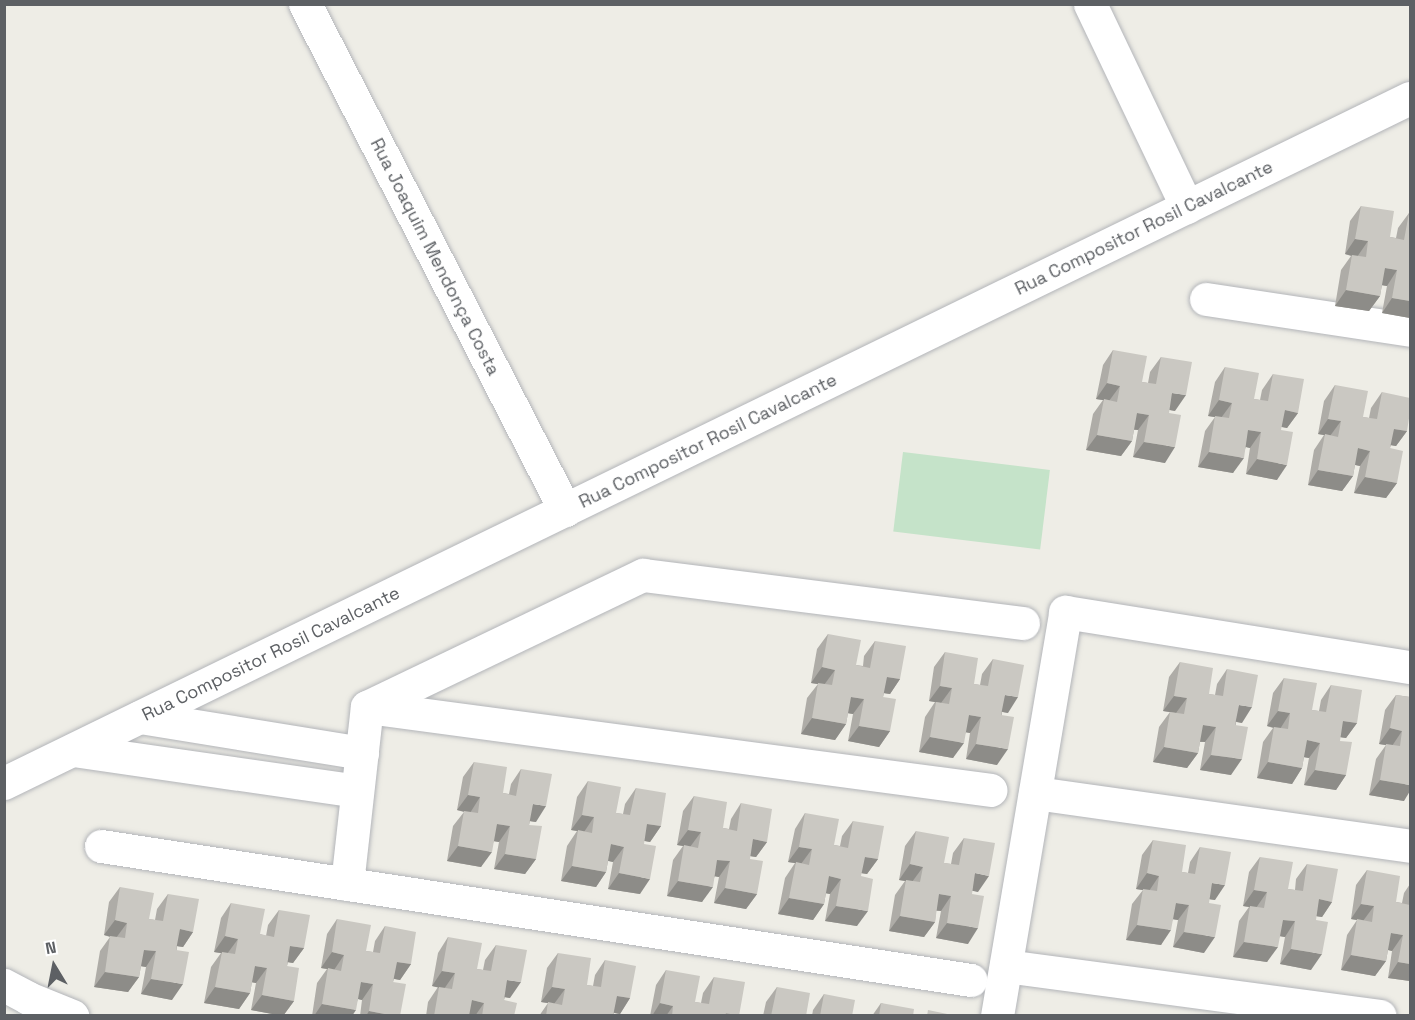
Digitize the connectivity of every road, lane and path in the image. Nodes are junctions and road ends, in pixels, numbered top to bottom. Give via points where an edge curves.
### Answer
1 (304, 4) edge
2 (1090, 4) edge
3 (1410, 98) edge
4 (1186, 207) junction
5 (1206, 299) dead end
6 (1410, 330) edge
7 (565, 510) junction
8 (1023, 623) dead end
9 (1410, 667) edge
10 (367, 707) junction
11 (140, 717) junction
12 (73, 750) junction
13 (362, 753) junction
14 (4, 783) edge
15 (991, 790) dead end
16 (357, 792) junction
17 (1035, 793) junction
18 (101, 846) dead end
19 (1410, 846) edge
20 (347, 884) junction
21 (1006, 966) junction
22 (971, 980) dead end
23 (4, 985) edge
24 (1003, 1009) edge
25 (72, 1016) edge
26 (1380, 1016) edge

1 - 7 street, Rua Joaquim Mendonça Costa
2 - 4 street
3 - 4 street, Rua Compositor Rosil Cavalcante
4 - 7 street, Rua Compositor Rosil Cavalcante
5 - 6 street
7 - 11 street, Rua Compositor Rosil Cavalcante
8 - 10 street via 643,575
9 - 17 street via 1065,612
10 - 13 street
10 - 15 street
11 - 12 street, Rua Compositor Rosil Cavalcante
11 - 13 street
12 - 14 street, Rua Compositor Rosil Cavalcante
12 - 16 street
13 - 16 street
16 - 20 street
17 - 19 street
17 - 21 street
18 - 20 street
20 - 22 street
21 - 24 street
21 - 26 street
23 - 25 street

